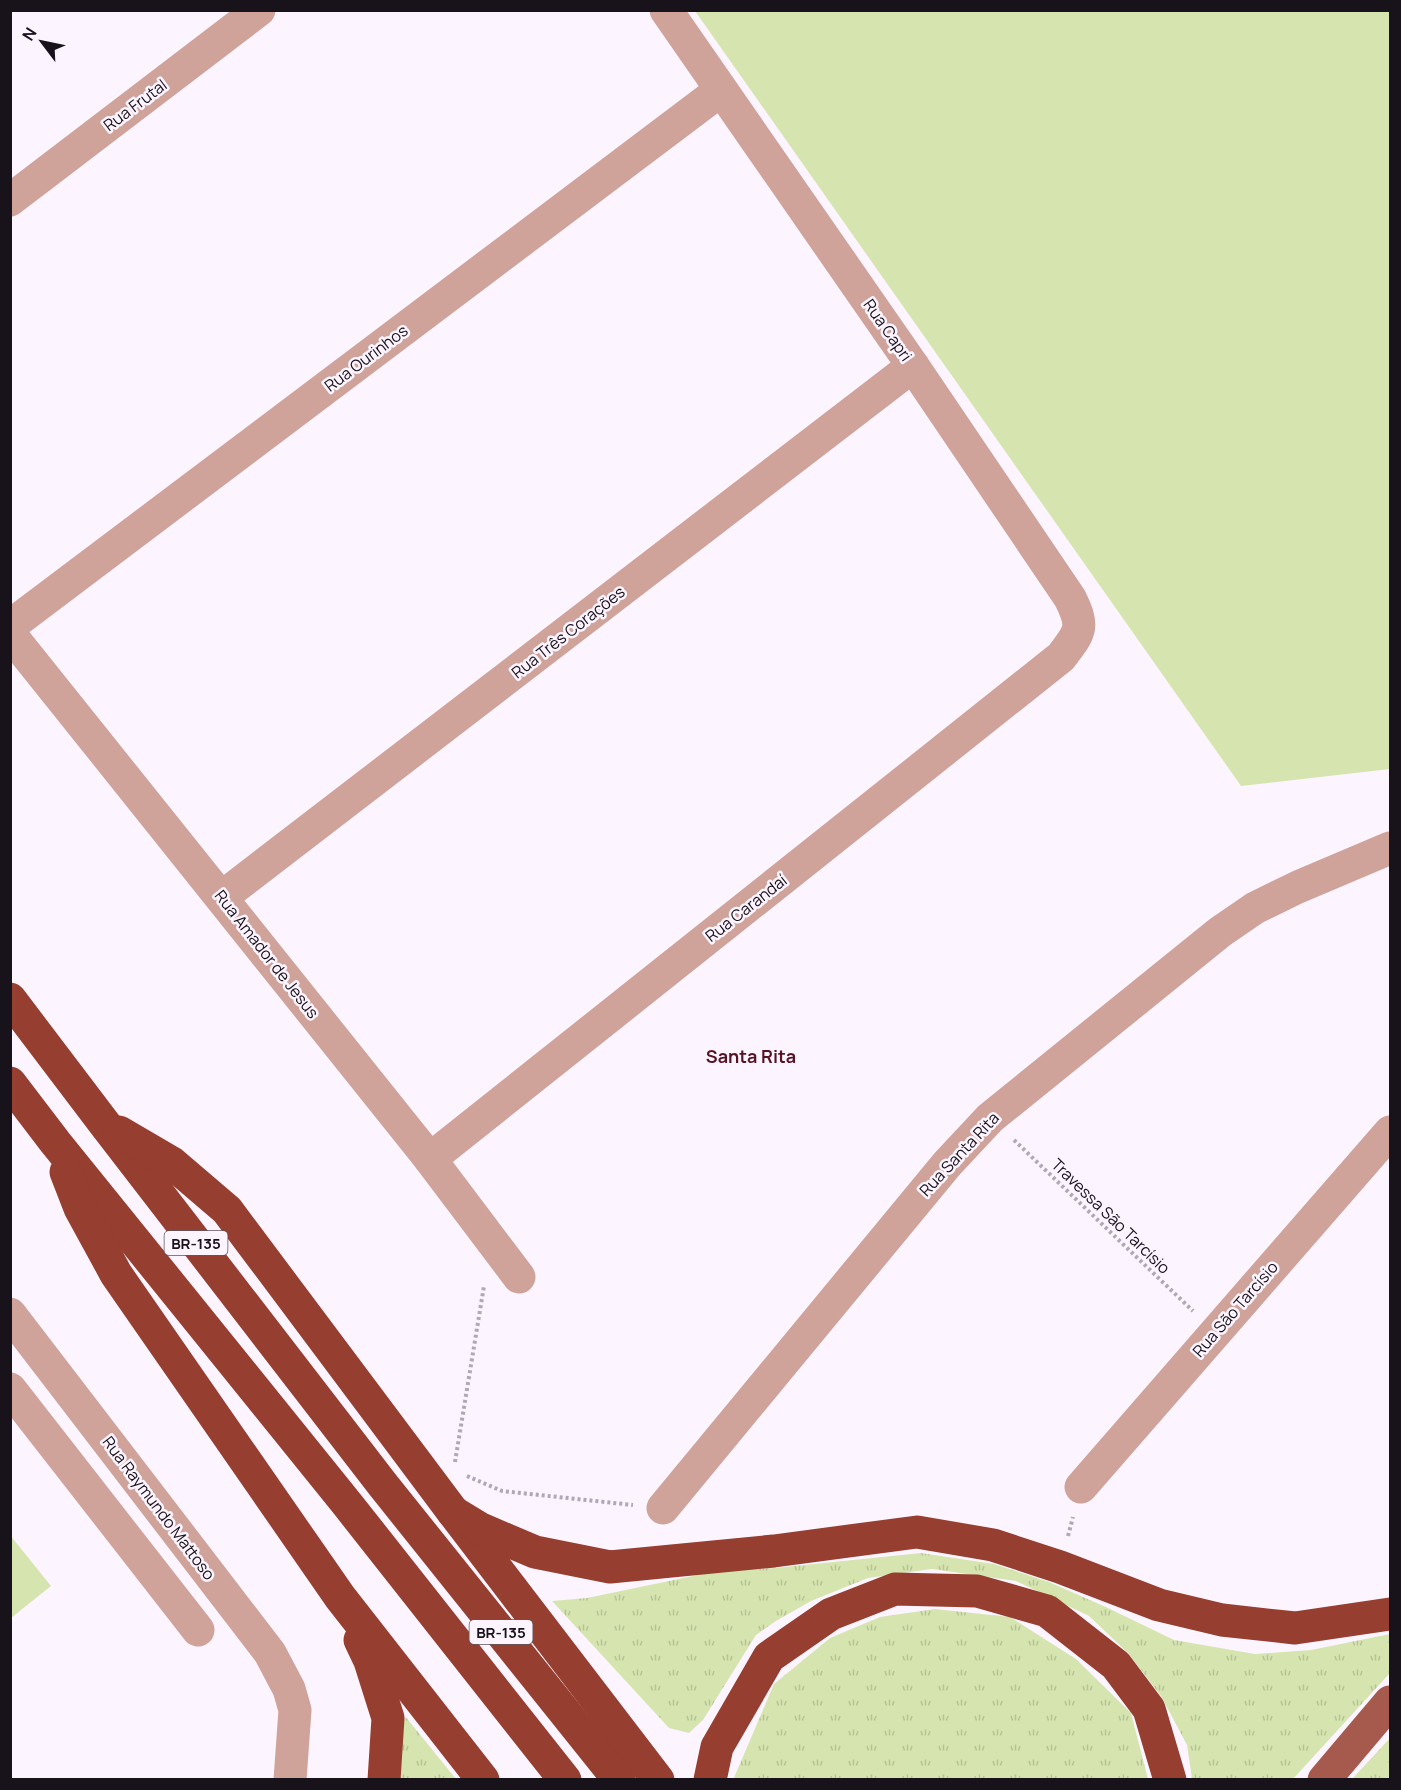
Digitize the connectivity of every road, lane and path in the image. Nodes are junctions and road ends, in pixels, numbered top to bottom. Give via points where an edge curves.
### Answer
1 (259, 10) edge
2 (666, 10) edge
3 (721, 90) junction
4 (10, 200) edge
5 (913, 366) junction
6 (10, 626) edge
7 (10, 634) edge
8 (1061, 657) joint
9 (1390, 848) edge
10 (222, 897) junction
11 (10, 999) edge
12 (10, 1083) edge
13 (990, 1118) junction
14 (104, 1123) junction
15 (1390, 1132) edge
16 (55, 1142) junction
17 (430, 1159) junction
18 (492, 1241) junction
19 (519, 1278) dead end
20 (10, 1314) edge
21 (1215, 1332) junction
22 (10, 1389) edge
23 (454, 1470) dead end
24 (463, 1474) dead end
25 (1081, 1487) joint
26 (663, 1508) joint
27 (453, 1512) junction
28 (1060, 1567) junction
29 (340, 1597) junction
30 (1390, 1614) edge
31 (198, 1630) dead end
32 (1390, 1702) edge
33 (290, 1779) edge
34 (384, 1779) edge
35 (483, 1779) edge
36 (565, 1779) edge
37 (619, 1779) edge
38 (658, 1779) edge
39 (710, 1779) edge
40 (1170, 1779) edge
41 (1324, 1779) edge

1 - 4 street, Rua Frutal
2 - 3 street, Rua Capri
3 - 5 street, Rua Capri
3 - 6 street, Rua Ourinhos
5 - 8 street, Rua Capri via 1070,598 1080,627
5 - 10 street, Rua Três Corações
7 - 10 street, Rua Amador de Jesus
8 - 17 street, Rua Carandaí
9 - 13 street, Rua Santa Rita via 1255,908
10 - 17 street, Rua Amador de Jesus
11 - 14 highway, BR-135
12 - 16 highway, BR-135
13 - 21 path, Travessa São Tarcísio
13 - 26 street, Rua Santa Rita via 947,1164
14 - 27 highway via 172,1163 226,1210
14 - 37 highway, BR-135 via 383,1485
15 - 21 street, Rua São Tarcísio
16 - 29 highway via 80,1208 116,1274
16 - 36 highway, BR-135
17 - 18 street, Rua Amador de Jesus
18 - 19 street, Rua Amador de Jesus
18 - 23 path
20 - 33 street, Rua Raymundo Mattoso via 270,1653 295,1710
21 - 25 street, Rua São Tarcísio
22 - 31 street
24 - 26 path via 502,1491
25 - 28 path
27 - 28 highway via 481,1529 535,1552 610,1567 917,1532 993,1545
27 - 38 highway
28 - 30 highway via 1159,1605 1222,1620 1295,1628
29 - 34 highway via 370,1660 388,1718
29 - 35 highway
32 - 41 main road
39 - 40 highway via 717,1747 769,1657 831,1614 895,1589 977,1591 1047,1611 1116,1665 1149,1709

